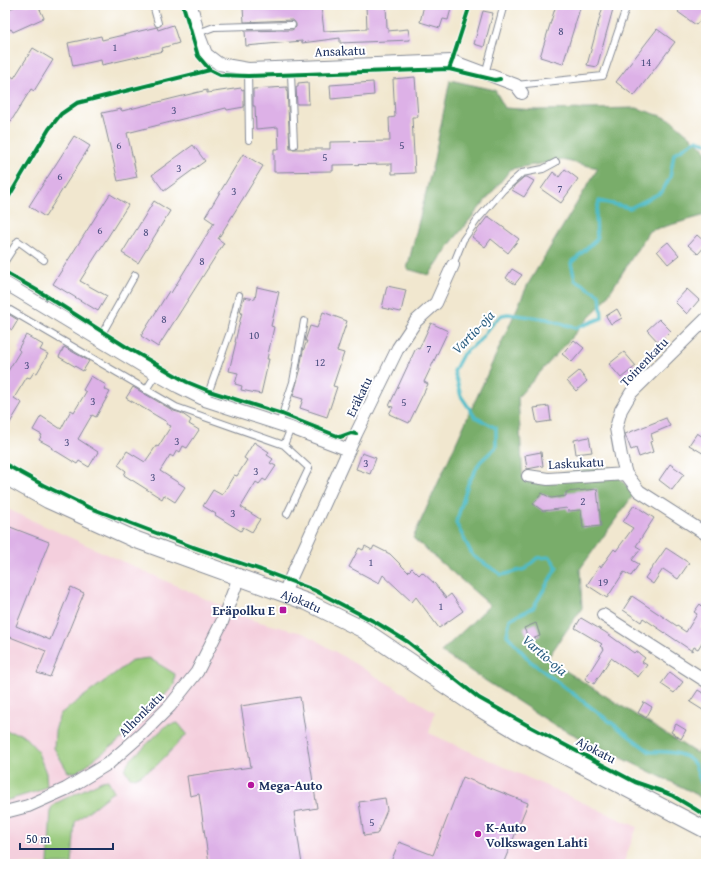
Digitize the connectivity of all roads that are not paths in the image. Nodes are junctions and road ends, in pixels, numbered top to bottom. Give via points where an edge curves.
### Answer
1 (153, 5) edge
2 (191, 5) edge
3 (627, 5) edge
4 (503, 8) dead end
5 (158, 23) dead end
6 (292, 25) dead end
7 (198, 33) junction
8 (291, 67) junction
9 (248, 69) junction
10 (485, 74) junction
11 (519, 89) joint
12 (249, 140) dead end
13 (294, 145) dead end
14 (556, 162) dead end
15 (44, 260) dead end
16 (5, 261) edge
17 (452, 265) joint
18 (135, 275) dead end
19 (5, 283) edge
20 (239, 295) dead end
21 (5, 306) edge
22 (706, 319) edge
23 (304, 321) dead end
24 (99, 339) junction
25 (156, 374) junction
26 (146, 390) junction
27 (205, 400) junction
28 (278, 424) junction
29 (291, 428) junction
30 (284, 445) junction
31 (349, 450) junction
32 (626, 474) junction
33 (5, 476) edge
34 (528, 476) dead end
35 (287, 514) dead end
36 (706, 534) edge
37 (239, 578) junction
38 (284, 593) junction
39 (603, 615) dead end
40 (706, 681) edge
41 (5, 812) edge
42 (706, 830) edge

1 - 5 lane
2 - 7 street, Ansakatu
3 - 11 lane via 603,76
4 - 10 lane
6 - 7 lane via 214,27
7 - 9 street, Ansakatu via 206,54 219,64
8 - 9 street, Ansakatu
8 - 10 street, Ansakatu via 452,61
8 - 13 lane
9 - 12 lane
10 - 11 street, Ansakatu
14 - 17 lane via 543,169 522,173 503,190 463,240
15 - 16 lane via 18,242
17 - 31 street, Eräkatu via 436,303 416,321 398,348
18 - 24 lane
19 - 24 street
20 - 27 lane via 230,332
21 - 26 lane
22 - 32 street, Toinenkatu via 631,393 621,410 616,428
23 - 28 lane via 294,382
24 - 25 street
25 - 26 lane
25 - 27 street
26 - 30 lane via 176,407
27 - 28 street
28 - 29 street
29 - 30 lane
29 - 31 street
30 - 35 lane via 309,468
31 - 38 street, Eräkatu
32 - 34 street, Laskukatu via 548,479
32 - 36 street, Toinenkatu via 640,491
33 - 37 street, Ajokatu via 48,500 134,539
37 - 38 street, Ajokatu
37 - 41 street, Alhonkatu via 222,622 197,672 170,706 142,734 109,763 66,789 28,806
38 - 42 street, Ajokatu via 362,629 513,728
39 - 40 street

